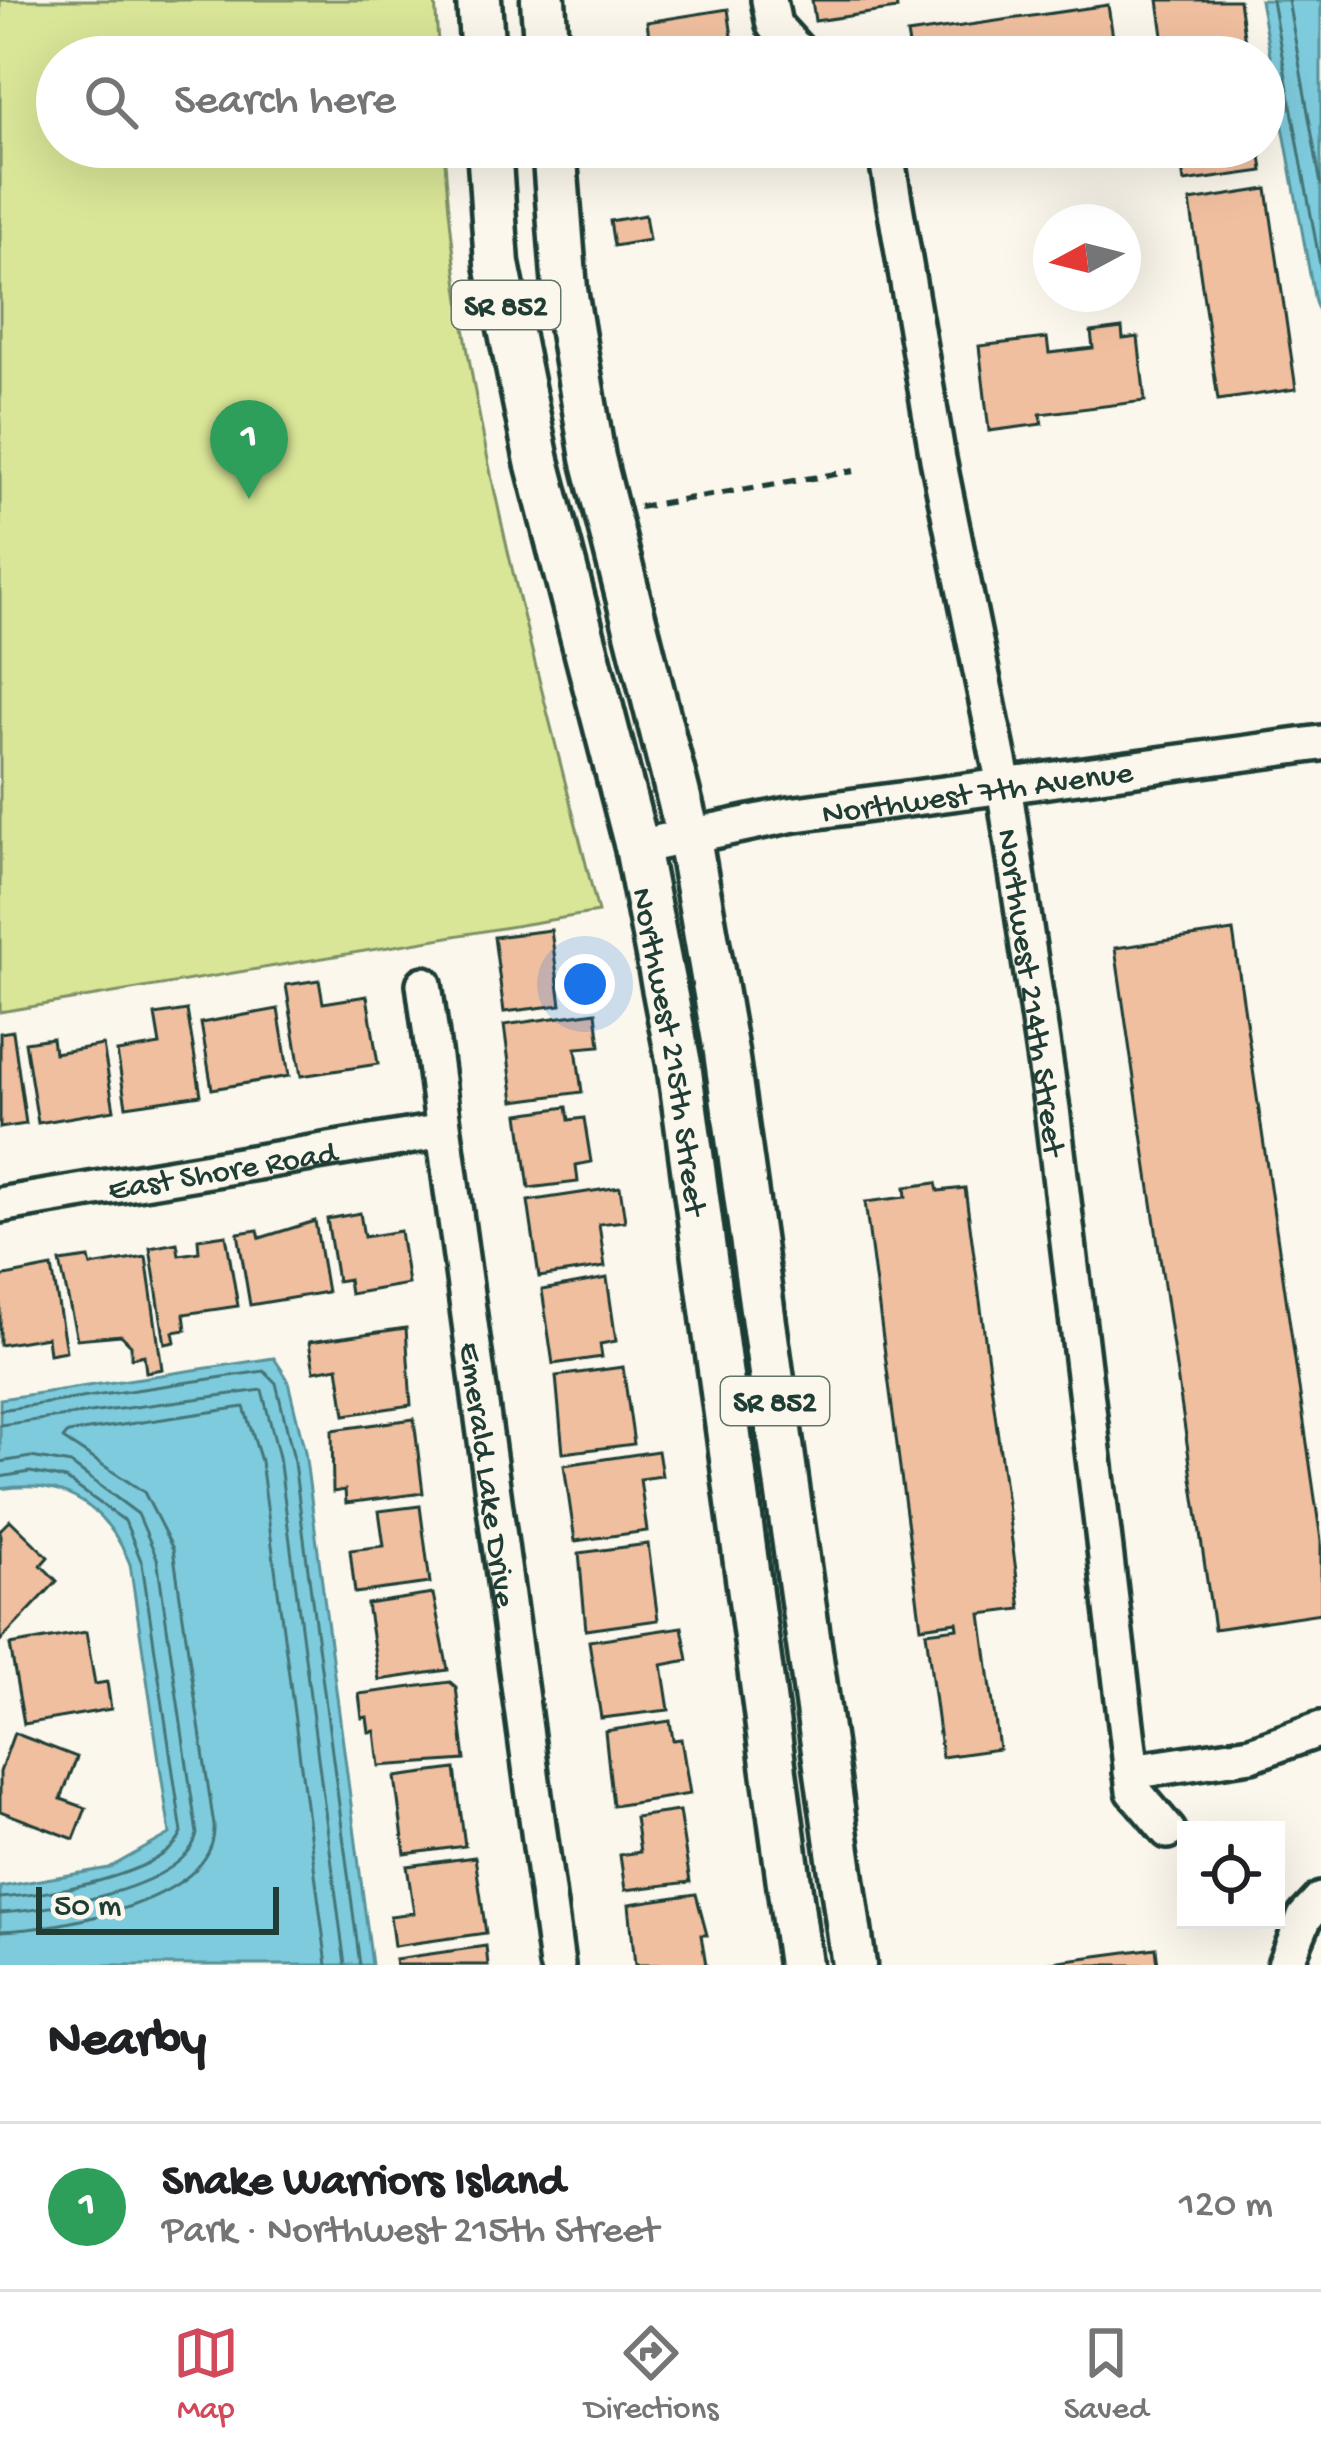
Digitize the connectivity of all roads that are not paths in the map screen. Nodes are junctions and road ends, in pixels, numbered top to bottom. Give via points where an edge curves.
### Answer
1 (479, 0) edge
2 (543, 0) edge
3 (769, 0) edge
4 (482, 36) edge
5 (546, 36) edge
6 (784, 36) edge
7 (490, 168) edge
8 (556, 168) edge
9 (889, 168) edge
10 (1321, 742) edge
11 (1004, 784) junction
12 (688, 838) junction
13 (637, 848) junction
14 (424, 984) dead end
15 (443, 1132) junction
16 (0, 1205) edge
17 (1321, 1730) edge
18 (1131, 1772) junction
19 (1168, 1831) dead end
20 (1313, 1908) edge
21 (557, 1965) edge
22 (800, 1965) edge
23 (854, 1965) edge
24 (1285, 1965) edge

1 - 4 main road
2 - 5 main road
3 - 6 street
7 - 13 main road, Northwest 215th Street / SR 852 via 497,264 537,461
8 - 12 main road, Northwest 215th Street / SR 852 via 565,290 607,512
9 - 11 street, Northwest 214th Street
10 - 11 street, Northwest 7th Avenue
11 - 12 street, Northwest 7th Avenue
11 - 18 street, Northwest 214th Street via 1052,1109
12 - 13 street, Northwest 7th Avenue
12 - 23 main road, Northwest 215th Street / SR 852 via 726,1052
13 - 22 main road, Northwest 215th Street / SR 852 via 679,1064
14 - 15 street, Emerald Lake Drive
15 - 16 street, East Shore Road
15 - 21 street, Emerald Lake Drive
17 - 18 street via 1252,1754
18 - 19 street, Northwest 214th Street via 1134,1791
20 - 24 street

